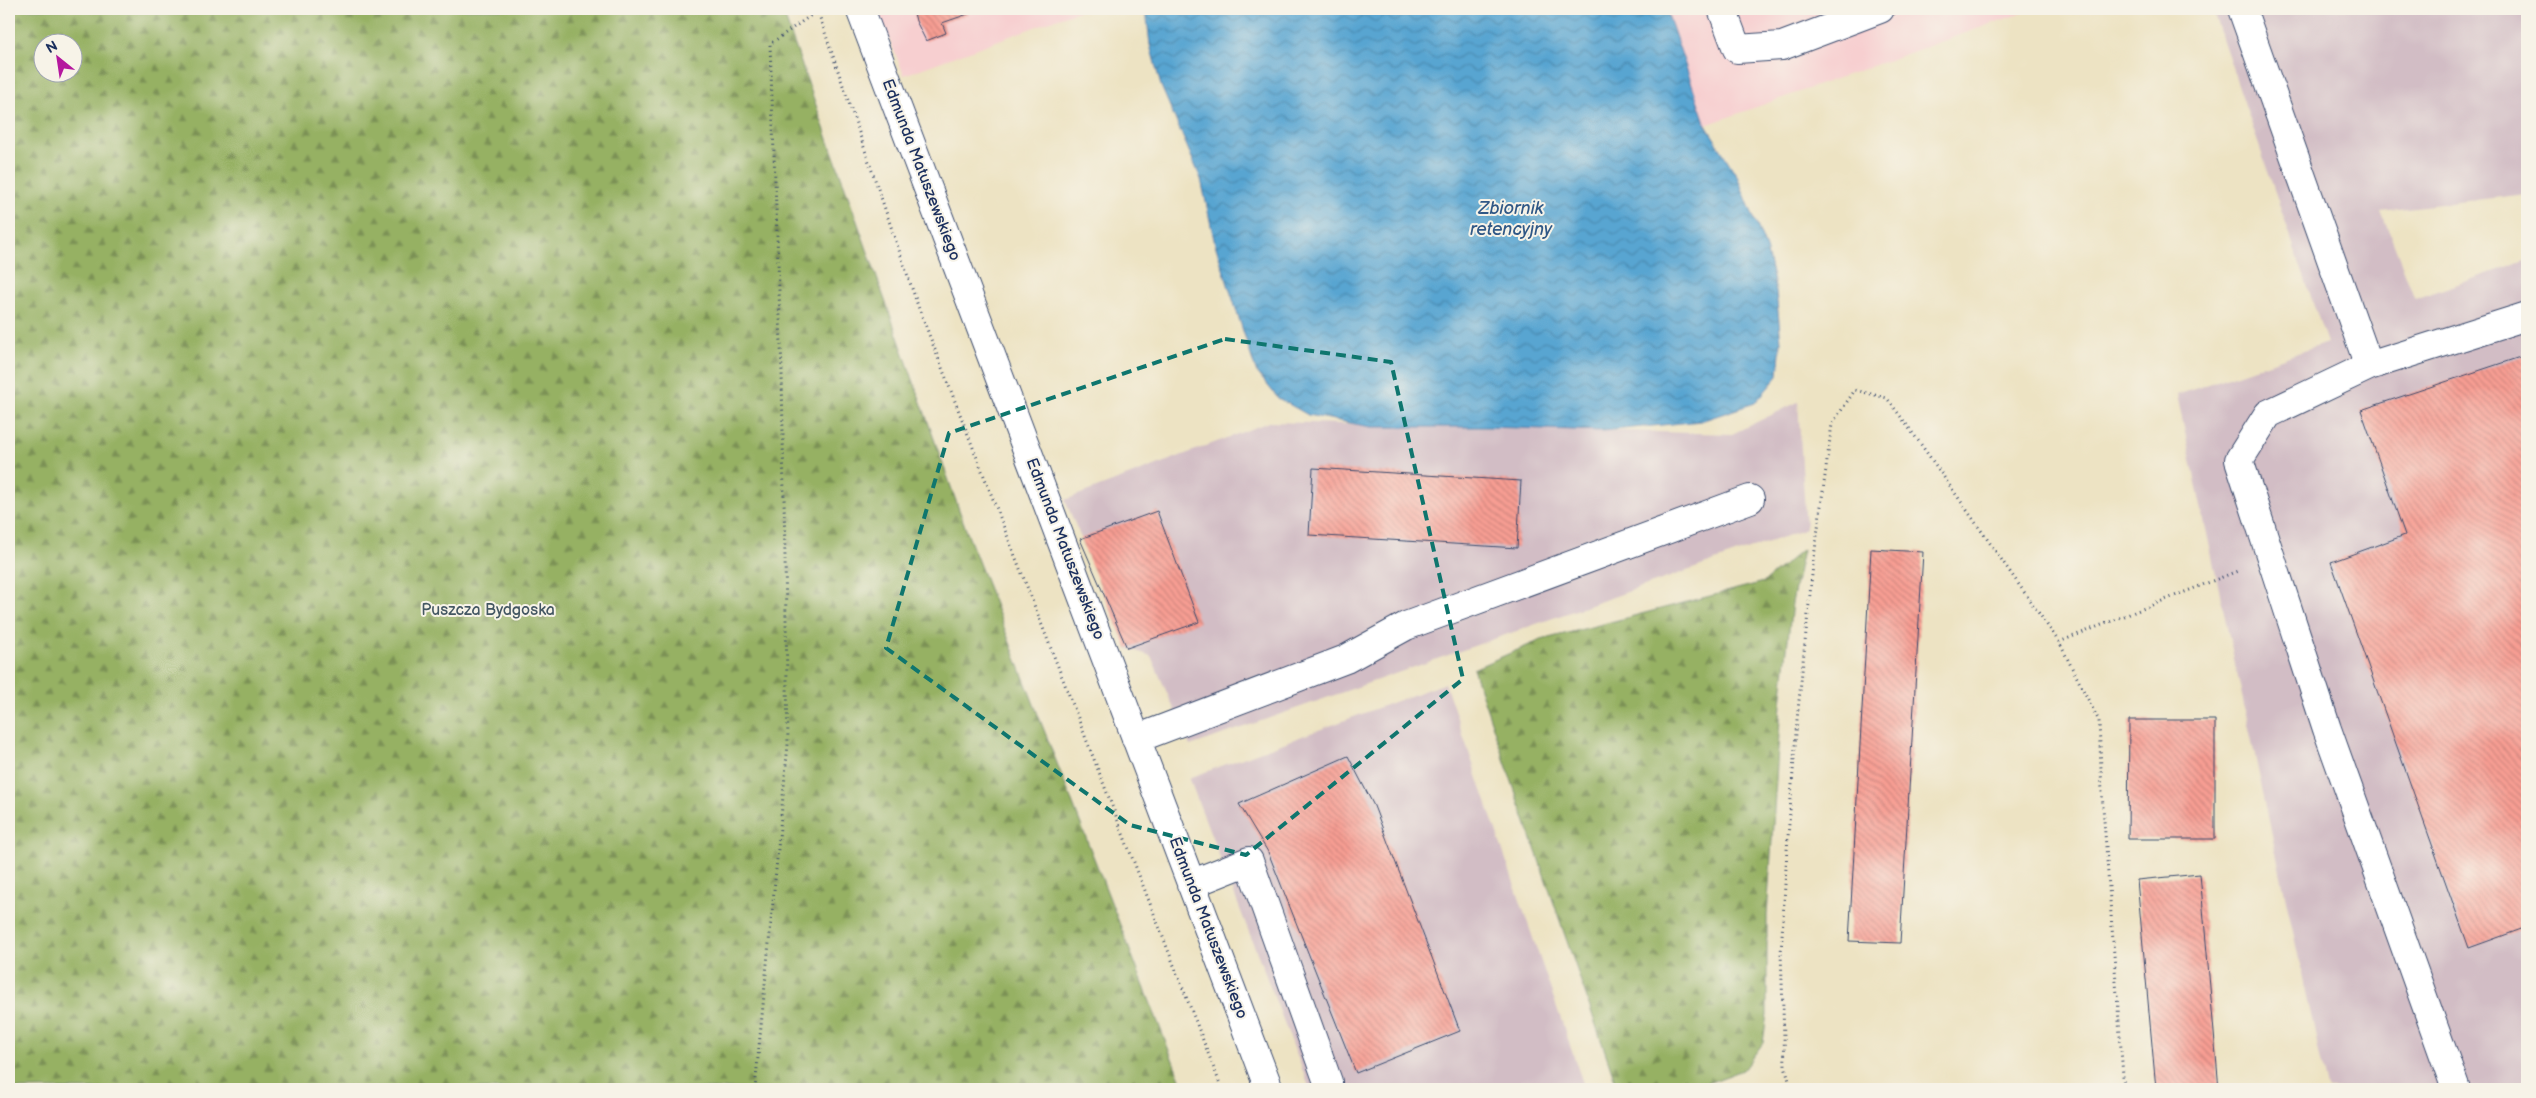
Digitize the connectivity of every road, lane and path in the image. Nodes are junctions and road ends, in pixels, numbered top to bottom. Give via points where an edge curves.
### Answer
1 (818, 9) edge
2 (860, 9) edge
3 (1722, 9) edge
4 (1880, 9) edge
5 (2242, 9) edge
6 (2527, 316) edge
7 (2369, 366) junction
8 (1750, 498) dead end
9 (2272, 558) junction
10 (2059, 642) junction
11 (1136, 739) junction
12 (1191, 884) junction
13 (1328, 1082) dead end
14 (755, 1089) edge
15 (1222, 1089) edge
16 (1269, 1089) edge
17 (1790, 1089) edge
18 (2124, 1089) edge
19 (2456, 1089) edge

1 - 14 path via 770,44 782,372 788,744
1 - 15 path via 918,306
2 - 11 street, Edmunda Matuszewskiego
3 - 4 street via 1737,49 1782,46
5 - 7 street
6 - 7 street
7 - 9 street via 2268,414 2239,460
8 - 11 street via 1406,626 1346,659
9 - 10 path
9 - 19 street via 2327,729
10 - 17 path via 1886,398 1855,390 1832,424 1812,565 1797,720 1782,953 1785,1064
10 - 18 path via 2100,721 2102,793
11 - 12 street, Edmunda Matuszewskiego
12 - 13 street via 1249,861
12 - 16 street, Edmunda Matuszewskiego

